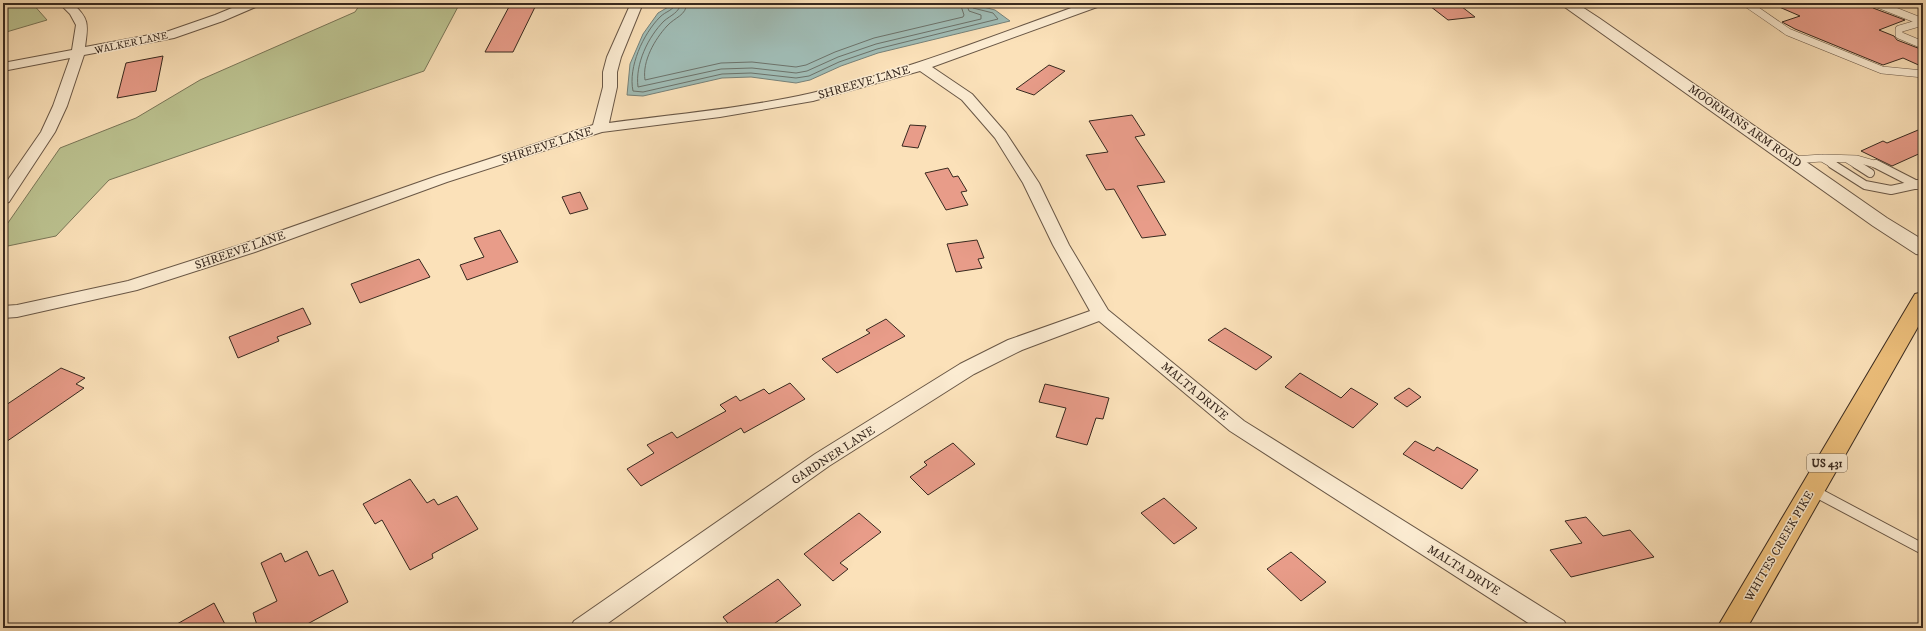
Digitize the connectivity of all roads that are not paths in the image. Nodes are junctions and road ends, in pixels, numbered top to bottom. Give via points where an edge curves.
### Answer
1 (65, 3) edge
2 (254, 3) edge
3 (637, 3) edge
4 (1096, 3) edge
5 (1566, 3) edge
6 (1746, 3) edge
7 (1875, 3) edge
8 (1923, 22) edge
9 (1923, 45) edge
10 (78, 53) junction
11 (922, 66) junction
12 (3, 67) edge
13 (1923, 74) edge
14 (600, 128) junction
15 (1822, 158) junction
16 (1846, 159) junction
17 (1792, 160) junction
18 (1870, 173) dead end
19 (1885, 182) dead end
20 (1920, 184) edge
21 (1898, 189) junction
22 (3, 200) edge
23 (1923, 249) edge
24 (1923, 299) edge
25 (3, 312) edge
26 (1101, 314) junction
27 (1812, 490) junction
28 (1923, 549) edge
29 (582, 628) edge
30 (1556, 628) edge
31 (1732, 628) edge

1 - 10 street via 75,12 82,25
2 - 10 street, WALKER LANE via 169,35
3 - 14 street via 614,57
4 - 11 street, SHREEVE LANE
5 - 17 street, MOORMANS ARM ROAD
6 - 13 lane via 1788,32 1882,70
7 - 8 lane
8 - 9 lane via 1899,29 1899,35
10 - 12 street, WALKER LANE
10 - 22 street via 48,132
11 - 14 street, SHREEVE LANE via 813,97
11 - 26 street, MALTA DRIVE via 967,97 1001,136 1031,183 1061,245
14 - 25 street, SHREEVE LANE via 442,179 249,248 131,286
15 - 16 lane
15 - 17 lane
15 - 21 lane via 1865,185
16 - 18 lane
16 - 20 lane via 1872,162
17 - 23 street, MOORMANS ARM ROAD
19 - 21 lane
20 - 21 lane
24 - 27 main road, WHITES CREEK PIKE / US 431
26 - 29 street, GARDNER LANE via 1015,346 967,369 822,460
26 - 30 street, MALTA DRIVE via 1237,426
27 - 28 lane
27 - 31 main road, WHITES CREEK PIKE / US 431

